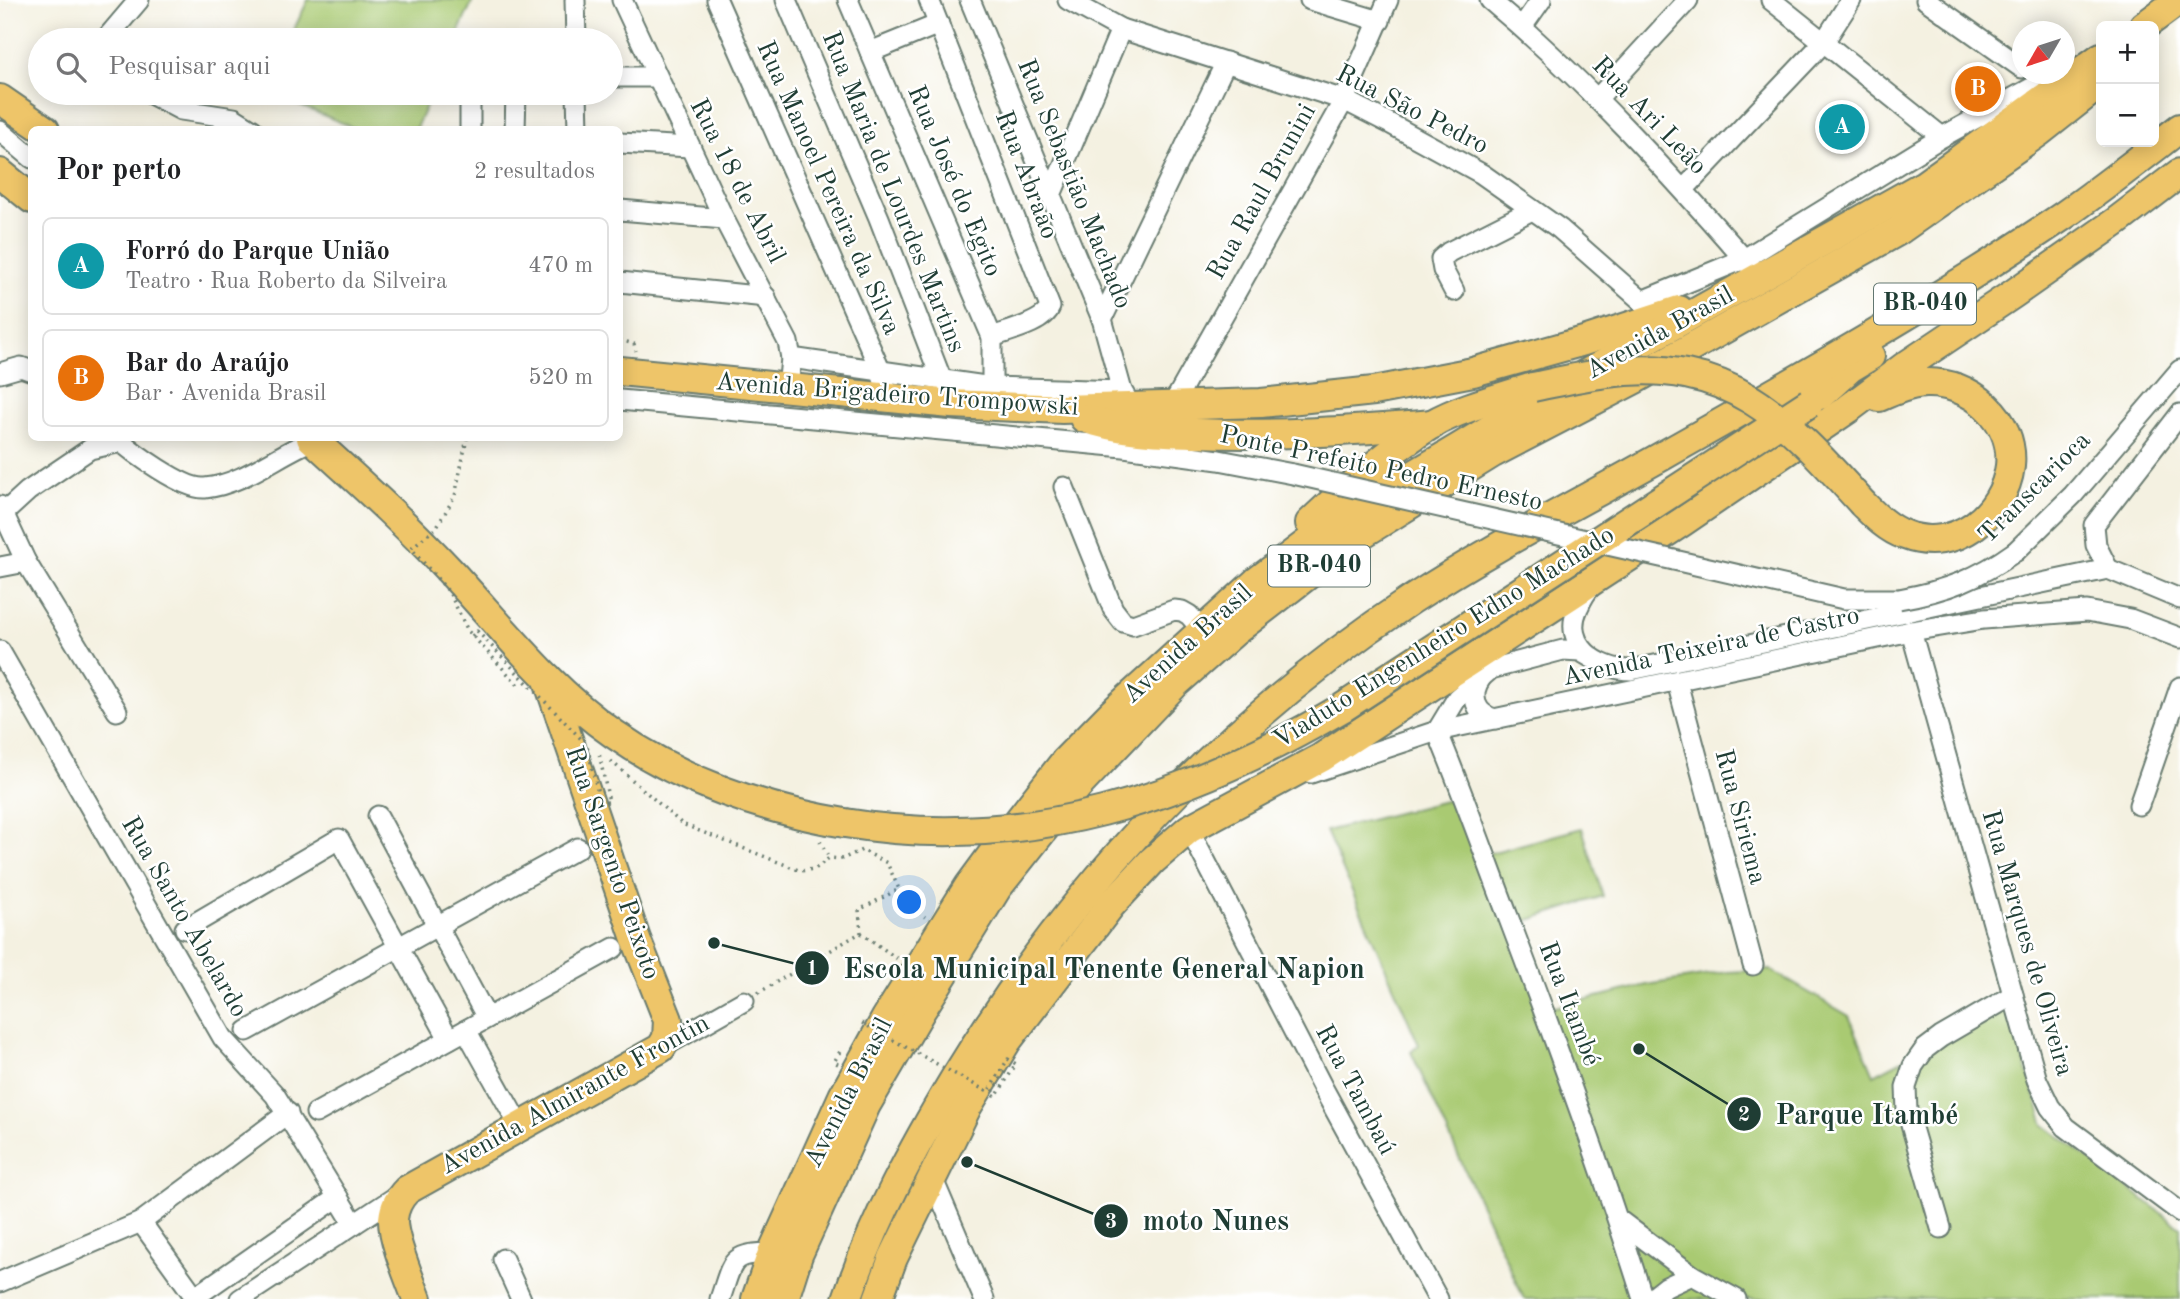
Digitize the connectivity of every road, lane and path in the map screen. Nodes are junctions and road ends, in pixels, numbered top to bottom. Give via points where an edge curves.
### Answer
1 (139, 0) edge
2 (575, 0) edge
3 (622, 0) edge
4 (716, 0) edge
5 (786, 0) edge
6 (848, 0) edge
7 (929, 0) edge
8 (970, 0) edge
9 (1068, 0) edge
10 (1310, 0) edge
11 (1388, 0) edge
12 (1490, 0) edge
13 (1541, 0) edge
14 (1688, 0) edge
15 (1771, 0) edge
16 (1851, 0) edge
17 (1926, 0) edge
18 (2179, 0) edge
19 (1380, 21) junction
20 (2151, 21) edge
21 (2180, 21) edge
22 (939, 24) junction
23 (1522, 27) junction
24 (114, 28) edge
25 (576, 28) edge
26 (1121, 29) junction
27 (2159, 38) edge
28 (1824, 42) junction
29 (870, 52) junction
30 (2096, 59) edge
31 (2012, 61) edge
32 (1226, 62) junction
33 (2075, 68) edge
34 (623, 77) edge
35 (657, 77) junction
36 (2039, 84) edge
37 (2042, 84) edge
38 (2100, 84) edge
39 (1597, 99) junction
40 (1344, 100) junction
41 (172, 105) edge
42 (470, 105) edge
43 (516, 105) edge
44 (577, 105) edge
45 (5, 113) edge
46 (36, 126) edge
47 (247, 126) edge
48 (470, 126) edge
49 (515, 126) edge
50 (578, 126) edge
51 (2180, 128) edge
52 (1942, 137) junction
53 (623, 143) edge
54 (2180, 145) edge
55 (690, 147) junction
56 (28, 151) edge
57 (0, 173) edge
58 (2180, 173) edge
59 (1684, 189) junction
60 (1051, 195) junction
61 (28, 196) edge
62 (623, 210) edge
63 (1532, 210) junction
64 (724, 219) junction
65 (2117, 221) junction
66 (1751, 274) junction
67 (623, 282) edge
68 (1454, 291) dead end
69 (766, 297) junction
70 (1650, 308) junction
71 (1102, 319) junction
72 (992, 337) junction
73 (623, 341) edge
74 (634, 344) dead end
75 (792, 358) junction
76 (28, 370) edge
77 (2180, 370) edge
78 (623, 371) edge
79 (0, 373) edge
80 (885, 385) junction
81 (992, 387) junction
82 (788, 389) junction
83 (946, 392) junction
84 (1127, 399) junction
85 (1814, 399) junction
86 (623, 400) edge
87 (1172, 405) junction
88 (1062, 409) junction
89 (1848, 409) junction
90 (2180, 414) edge
91 (1433, 424) junction
92 (116, 441) edge
93 (120, 441) edge
94 (308, 441) edge
95 (314, 441) edge
96 (466, 441) edge
97 (1065, 487) dead end
98 (2, 509) edge
99 (1625, 558) junction
100 (26, 562) junction
101 (0, 568) edge
102 (2108, 569) junction
103 (1256, 582) junction
104 (1899, 599) joint
105 (2180, 599) edge
106 (1202, 630) junction
107 (1912, 631) junction
108 (472, 636) junction
109 (2180, 638) edge
110 (0, 651) edge
111 (1592, 659) junction
112 (1485, 674) junction
113 (547, 677) junction
114 (1677, 682) junction
115 (520, 687) dead end
116 (2180, 687) edge
117 (117, 711) dead end
118 (1496, 719) junction
119 (1437, 732) junction
120 (598, 753) dead end
121 (611, 761) dead end
122 (1258, 790) junction
123 (2138, 805) dead end
124 (378, 817) dead end
125 (1189, 829) junction
126 (578, 848) dead end
127 (900, 888) junction
128 (931, 922) dead end
129 (437, 926) junction
130 (185, 929) dead end
131 (398, 947) junction
132 (614, 948) dead end
133 (1753, 965) dead end
134 (2013, 995) junction
135 (744, 1001) joint
136 (487, 1018) junction
137 (862, 1023) dead end
138 (247, 1031) dead end
139 (458, 1035) junction
140 (660, 1048) junction
141 (1007, 1068) dead end
142 (288, 1113) junction
143 (316, 1113) dead end
144 (519, 1125) junction
145 (932, 1177) junction
146 (338, 1197) junction
147 (398, 1209) junction
148 (2180, 1212) edge
149 (1619, 1220) junction
150 (358, 1221) junction
151 (141, 1222) junction
152 (1941, 1228) dead end
153 (772, 1253) junction
154 (503, 1259) dead end
155 (1692, 1275) junction
156 (0, 1282) edge
157 (194, 1298) edge
158 (240, 1299) edge
159 (417, 1299) edge
160 (521, 1299) edge
161 (720, 1299) edge
162 (756, 1299) edge
163 (784, 1299) edge
164 (847, 1299) edge
165 (878, 1299) edge
166 (984, 1299) edge
167 (1438, 1299) edge
168 (1643, 1299) edge
169 (1651, 1299) edge
170 (1736, 1299) edge

1 - 24 street
2 - 25 street
3 - 35 street, Rua 18 de Abril
4 - 80 street, Rua Manoel Pereira da Silva
5 - 83 street, Rua Maria de Lourdes Martins via 879,218
6 - 29 street, Rua José do Egito
7 - 22 street, Rua Abraão
8 - 60 street, Rua Sebastião Machado
9 - 26 street, Rua São Pedro
10 - 19 street
11 - 19 street, Rua Raul Brunini
12 - 23 street, Rua Ari Leão
13 - 23 street
14 - 39 street
15 - 28 street
16 - 28 street
17 - 31 street
18 - 20 highway
19 - 40 street, Rua Raul Brunini
21 - 27 highway
22 - 29 street
22 - 72 street, Rua Abraão via 1050,307 1040,320
23 - 39 street, Rua Ari Leão
26 - 32 street, Rua São Pedro
26 - 60 street
28 - 52 street
28 - 59 street
29 - 72 street, Rua José do Egito
30 - 33 highway, Avenida Brasil
32 - 40 street, Rua São Pedro
32 - 71 street
34 - 35 street
35 - 55 street, Rua 18 de Abril
36 - 52 street, Avenida Brasil
37 - 66 highway, Avenida Brasil via 1924,185
38 - 163 highway, Avenida Brasil / BR-040 via 1898,231 1493,453 1354,539 1175,684 1078,786 997,888 866,1105 798,1255
39 - 59 street, Rua Ari Leão
40 - 63 street, Rua São Pedro via 1482,174
40 - 87 street, Rua Raul Brunini
41 - 47 street via 234,118
42 - 48 street
43 - 49 street
44 - 50 street
45 - 46 highway
45 - 56 street
51 - 164 highway, BR-040 via 2064,215 1888,328 1516,536 1413,599 1308,675 1199,767 1088,887 1013,987 906,1167
52 - 66 street, Avenida Brasil
53 - 55 street
54 - 85 highway via 2097,209 1850,368
55 - 64 street, Rua 18 de Abril
57 - 61 highway
58 - 65 highway
59 - 66 street, Rua Ari Leão
60 - 71 street, Rua Sebastião Machado
62 - 64 street
63 - 68 street via 1441,259
63 - 70 street, Rua São Pedro
64 - 69 street, Rua 18 de Abril
65 - 85 highway via 2082,233 2051,251 1924,336
65 - 89 highway
66 - 70 highway, Avenida Brigadeiro Trompowski via 1695,306
66 - 103 highway, Avenida Brasil via 1335,522
67 - 69 street
69 - 75 street, Rua 18 de Abril
70 - 87 highway, Avenida Brigadeiro Trompowski via 1584,341 1473,372 1329,397
71 - 84 street, Rua Sebastião Machado
72 - 81 street, Rua José do Egito
73 - 74 path
75 - 80 street
75 - 82 street, Rua 18 de Abril
76 - 79 street
77 - 104 street, Transcarioca, bridge via 2073,495 2015,551 1964,583
78 - 82 highway, Avenida Brigadeiro Trompowski
80 - 82 highway, Avenida Brigadeiro Trompowski
80 - 83 highway, Avenida Brigadeiro Trompowski
81 - 83 street
81 - 84 street
83 - 88 highway, Avenida Brigadeiro Trompowski
84 - 87 highway, Avenida Brigadeiro Trompowski
84 - 88 highway, Avenida Brigadeiro Trompowski
85 - 113 highway, Viaduto Engenheiro Edno Machado, bridge via 1342,708 1287,740 1202,779 1116,808 1037,825 928,831 808,817 671,767 613,734
86 - 104 street, Ponte Prefeito Pedro Ernesto, bridge via 1220,460 1832,596
88 - 91 highway via 1127,429 1186,433 1333,433
89 - 91 highway, bridge via 1908,385 1927,383 1964,390 1979,399 2004,430 2009,446 2010,466 1995,506 1965,532 1944,539 1905,535 1881,522 1775,414 1735,389 1704,377 1664,371 1607,372 1533,387
89 - 99 highway
90 - 102 street via 2094,525 2096,545
91 - 103 highway via 1326,508
92 - 98 street via 90,449
93 - 94 street via 167,475 202,489 239,478
95 - 113 highway via 383,503
96 - 108 path, bridge via 455,496 436,528 411,548 449,592
97 - 106 street via 1113,609 1123,622 1133,625 1174,610 1189,615
98 - 100 street
99 - 111 street, Avenida Teixeira de Castro via 1586,591 1576,613 1575,636
99 - 122 highway via 1321,758
100 - 101 street
100 - 117 street
102 - 105 street
102 - 111 street, Avenida Teixeira de Castro via 1631,670 1616,670
103 - 106 highway, Avenida Brasil
106 - 153 highway, Avenida Brasil via 1065,761 969,886 843,1096
107 - 109 street, Avenida Teixeira de Castro via 1984,619 2087,611 2130,619
107 - 114 street, Avenida Teixeira de Castro
107 - 134 street, Rua Marques de Oliveira
108 - 115 path, bridge
108 - 120 path, bridge via 477,631 587,745 600,803 609,802
110 - 142 street, Rua Santo Abelardo via 223,1038
111 - 112 street via 1580,651 1563,650 1497,666
112 - 118 street via 1475,687 1475,701 1484,715
112 - 119 street via 1458,698
113 - 140 highway, Rua Sargento Peixoto via 668,1020 667,1038
114 - 118 street, Avenida Teixeira de Castro
114 - 133 street, Rua Siriema
116 - 123 street
118 - 119 street, Avenida Teixeira de Castro
119 - 122 street, Avenida Teixeira de Castro
119 - 149 street, Rua Itambé
121 - 127 path via 682,824 801,872 815,869 829,858 842,859 862,850 887,863
122 - 125 highway
124 - 129 street
125 - 145 highway via 1111,905 1007,1041
125 - 167 street, Rua Tambaú
126 - 129 street
127 - 128 path via 905,902
127 - 135 path via 859,910 860,933
129 - 131 street
129 - 136 street
130 - 131 street via 339,839
131 - 138 street
131 - 139 street
132 - 136 street
134 - 148 street, Rua Marques de Oliveira via 2037,1080 2050,1107 2066,1127
134 - 152 street via 1925,1049 1906,1087 1908,1111
135 - 140 street, Avenida Almirante Frontin
136 - 139 street
137 - 141 path, bridge via 988,1092 1008,1059 1016,1064 996,1097 992,1094
139 - 143 street
139 - 144 street
140 - 144 highway, Avenida Almirante Frontin
142 - 146 street, Rua Santo Abelardo
142 - 151 street
144 - 147 highway, Avenida Almirante Frontin
145 - 165 highway
145 - 166 street
146 - 150 street, Rua Santo Abelardo
146 - 157 street
147 - 150 street, Avenida Almirante Frontin
147 - 150 street via 377,1220
147 - 159 highway
149 - 155 street
149 - 168 street, Rua Itambé
150 - 158 street, Avenida Almirante Frontin
151 - 156 street
151 - 157 street
153 - 161 street via 746,1253 738,1258
153 - 162 highway, Avenida Brasil
154 - 160 street
155 - 169 street
155 - 170 street

